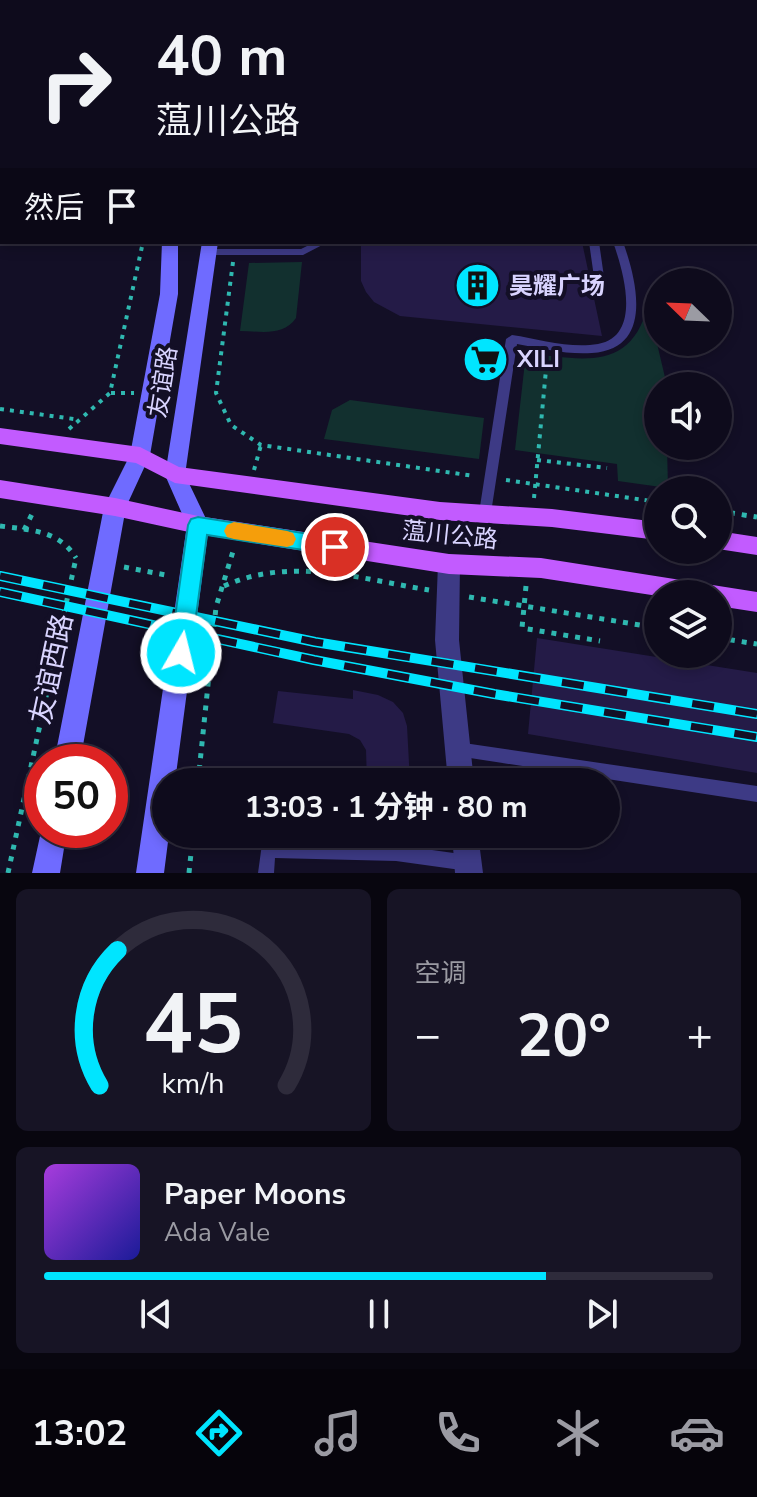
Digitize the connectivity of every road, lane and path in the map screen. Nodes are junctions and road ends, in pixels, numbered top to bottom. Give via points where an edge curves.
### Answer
1 (143, 244) edge
2 (170, 244) edge
3 (319, 244) edge
4 (594, 244) edge
5 (618, 244) edge
6 (209, 247) edge
7 (234, 252) junction
8 (599, 277) dead end
9 (548, 346) dead end
10 (0, 409) edge
11 (74, 419) junction
12 (0, 436) edge
13 (63, 444) junction
14 (140, 455) junction
15 (537, 460) junction
16 (607, 468) dead end
17 (175, 475) junction
18 (491, 478) junction
19 (0, 489) edge
20 (40, 496) junction
21 (644, 500) edge
22 (533, 506) dead end
23 (115, 507) junction
24 (485, 513) junction
25 (732, 513) edge
26 (757, 517) edge
27 (198, 525) junction
28 (0, 526) edge
29 (644, 529) edge
30 (24, 530) junction
31 (732, 542) edge
32 (757, 546) edge
33 (76, 558) junction
34 (104, 563) junction
35 (449, 564) junction
36 (191, 580) junction
37 (526, 582) dead end
38 (644, 584) edge
39 (732, 598) edge
40 (757, 602) edge
41 (732, 640) edge
42 (600, 641) dead end
43 (757, 644) edge
44 (70, 744) edge
45 (457, 749) junction
46 (199, 768) edge
47 (459, 768) edge
48 (757, 794) edge
49 (51, 848) edge
50 (192, 848) edge
51 (467, 848) edge
52 (469, 868) edge
53 (8, 873) edge
54 (46, 873) edge
55 (150, 873) edge
56 (189, 873) edge
57 (266, 873) edge

1 - 11 path, 友谊路 via 110,393
2 - 14 main road, 友谊路 via 169,294
3 - 7 lane via 303,252
4 - 8 lane
5 - 18 lane via 632,308 630,324 618,340 594,349 512,339
6 - 7 lane
6 - 17 main road, 友谊路
7 - 18 path via 216,393 220,410 238,433 261,445
9 - 15 path
10 - 11 path
11 - 13 path
12 - 13 main road, 蕰川公路
13 - 14 main road, 蕰川公路
14 - 17 main road, 蕰川公路
14 - 23 main road, 友谊路
15 - 16 path
15 - 22 path
17 - 24 main road, 蕰川公路
17 - 27 main road
18 - 21 path
18 - 24 lane
19 - 20 main road, 蕰川公路
20 - 23 main road, 蕰川公路
20 - 30 path
23 - 27 main road, 蕰川公路
23 - 34 main road, 友谊西路
24 - 29 main road, 蕰川公路
25 - 26 path
27 - 35 main road, 蕰川公路
27 - 36 main road
28 - 30 path
30 - 33 path via 62,539
31 - 32 main road
33 - 34 path
33 - 53 path, 友谊西路
34 - 36 path
34 - 44 main road, 友谊西路
35 - 38 main road, 蕰川公路 via 541,568
35 - 45 street via 447,640
36 - 46 path via 224,586 216,607
36 - 55 main road
37 - 42 path via 522,628
39 - 40 main road
41 - 43 path
45 - 47 street
45 - 48 lane
49 - 54 main road
50 - 56 path
51 - 52 street
52 - 57 lane via 396,853 268,850

